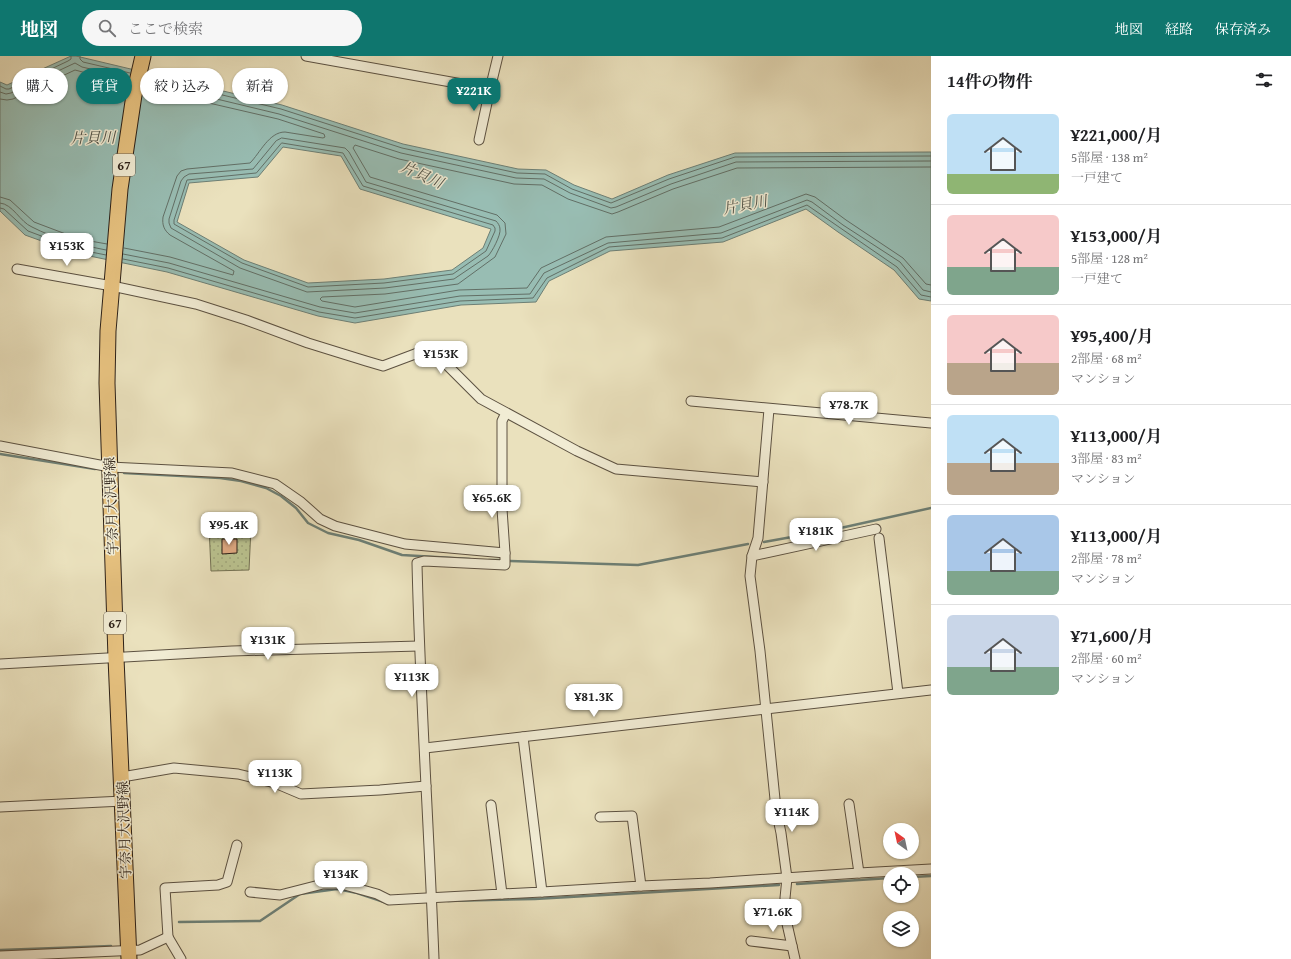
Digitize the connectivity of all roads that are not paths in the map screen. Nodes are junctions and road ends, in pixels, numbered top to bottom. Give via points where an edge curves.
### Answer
1 (143, 56) edge
2 (306, 56) edge
3 (498, 56) edge
4 (490, 89) junction
5 (479, 140) dead end
6 (17, 269) dead end
7 (112, 281) junction
8 (691, 400) dead end
9 (769, 409) junction
10 (506, 413) junction
11 (931, 423) edge
12 (0, 446) edge
13 (110, 467) junction
14 (763, 482) junction
15 (876, 529) dead end
16 (879, 538) dead end
17 (505, 552) junction
18 (752, 556) junction
19 (419, 646) junction
20 (116, 658) junction
21 (0, 664) edge
22 (931, 690) edge
23 (898, 693) junction
24 (766, 709) junction
25 (523, 737) junction
26 (425, 748) junction
27 (122, 777) junction
28 (426, 786) junction
29 (123, 801) junction
30 (849, 804) dead end
31 (491, 805) dead end
32 (0, 808) edge
33 (600, 817) dead end
34 (237, 845) dead end
35 (931, 869) edge
36 (858, 873) junction
37 (787, 878) junction
38 (641, 886) junction
39 (250, 892) dead end
40 (542, 892) junction
41 (502, 894) junction
42 (432, 899) junction
43 (168, 936) junction
44 (751, 941) dead end
45 (792, 946) junction
46 (129, 954) edge
47 (0, 956) edge
48 (181, 959) edge
49 (434, 959) edge
50 (795, 959) edge

1 - 7 main road, 宇奈月大沢野線 / 67 via 134,95 120,189
2 - 4 street
3 - 4 street
4 - 5 street
6 - 7 street
7 - 10 street via 196,304 383,366 429,348 481,399
7 - 13 main road, 宇奈月大沢野線 / 67 via 108,331
8 - 9 street
9 - 11 street
9 - 14 street
10 - 14 street via 616,469
10 - 17 street via 502,421 502,509
12 - 13 street
13 - 17 street via 232,473 275,484 320,519 341,528 404,544
13 - 20 main road, 宇奈月大沢野線 / 67
14 - 18 street via 758,538
15 - 18 street
16 - 23 street
17 - 19 street via 505,565 417,563
18 - 24 street via 750,576
19 - 20 street via 232,651
19 - 26 street
20 - 21 street
20 - 27 main road, 宇奈月大沢野線 / 67
22 - 23 street
23 - 24 street
24 - 25 street
24 - 37 street via 776,809
25 - 26 street
25 - 40 street
26 - 28 street
27 - 28 street via 174,768 238,774 275,783 301,794
27 - 29 main road, 宇奈月大沢野線 / 67
28 - 42 street
29 - 32 street
29 - 46 main road, 宇奈月大沢野線 / 67
30 - 36 street
31 - 41 street
33 - 38 street via 632,816
34 - 43 street via 227,882 218,885 164,888
35 - 36 street
36 - 37 street
37 - 38 street
37 - 45 street via 785,915
38 - 40 street
39 - 42 street via 280,895 323,884 342,884 390,900
40 - 41 street
41 - 42 street
42 - 49 street
43 - 46 street
43 - 48 street
44 - 45 street
45 - 50 street
46 - 47 street

